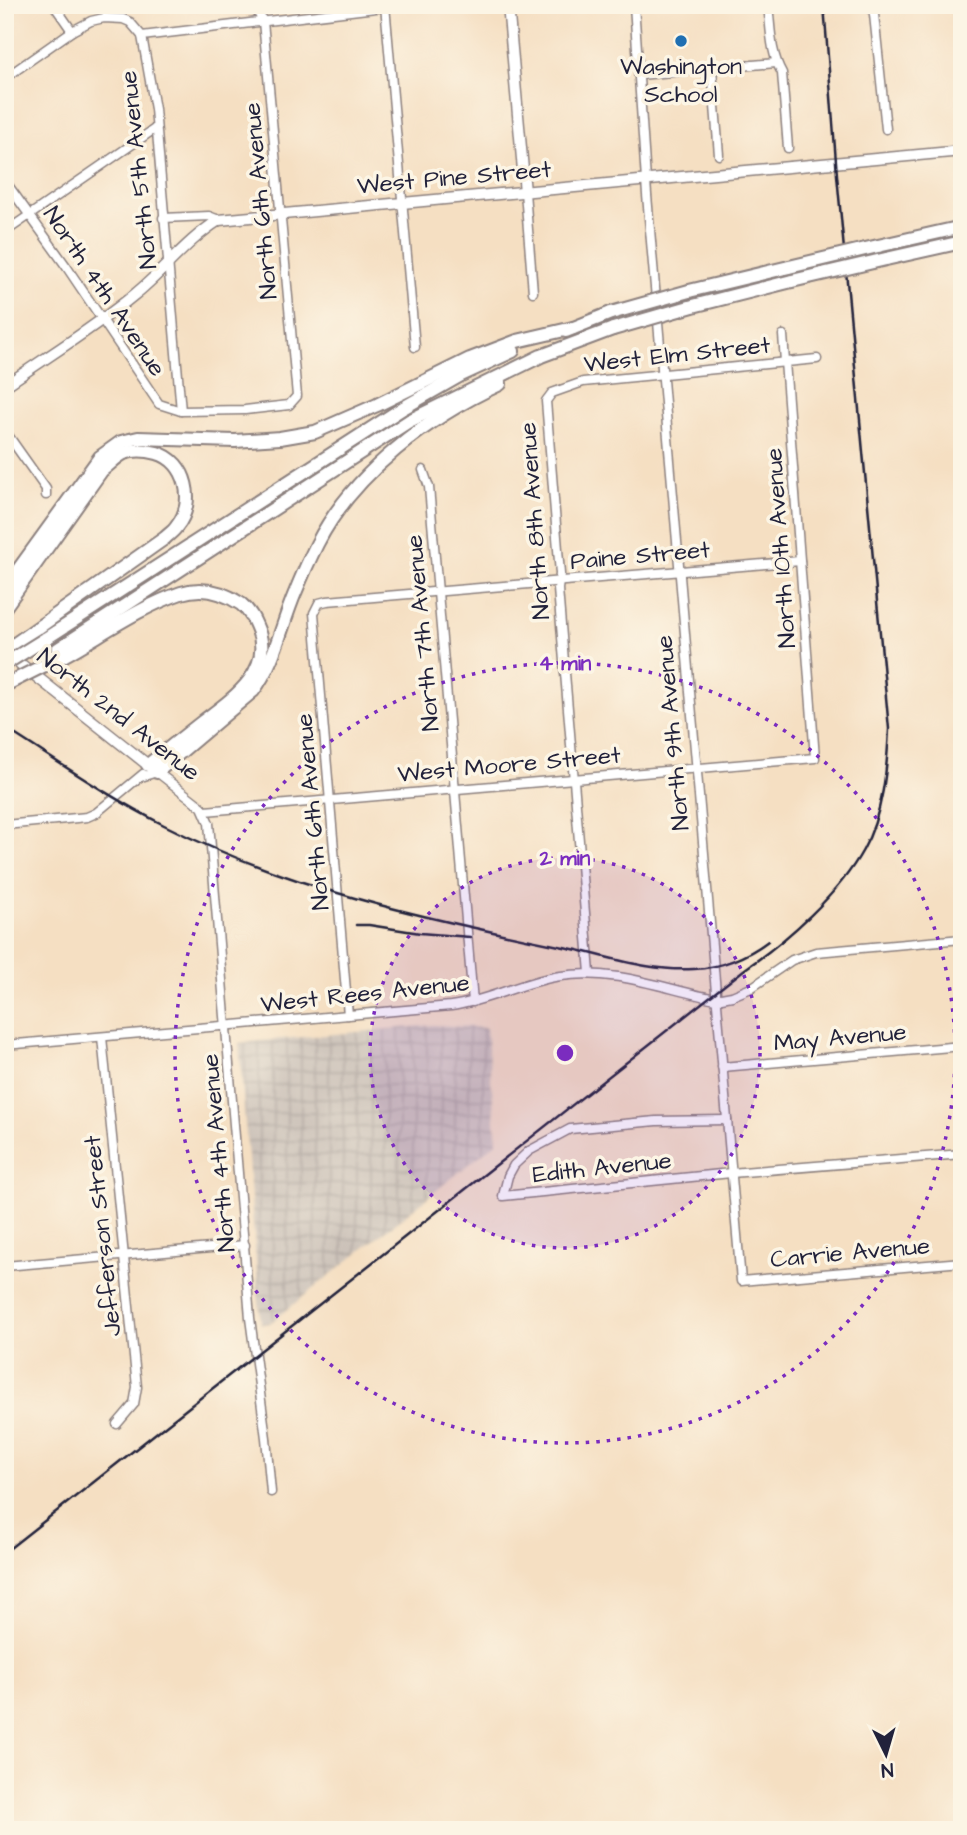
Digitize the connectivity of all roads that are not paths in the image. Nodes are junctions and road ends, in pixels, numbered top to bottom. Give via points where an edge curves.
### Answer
1 (54, 5) edge
2 (253, 5) edge
3 (401, 5) edge
4 (508, 5) edge
5 (634, 5) edge
6 (768, 5) edge
7 (873, 5) edge
8 (385, 6) edge
9 (263, 21) junction
10 (72, 31) junction
11 (142, 36) junction
12 (776, 62) junction
13 (712, 69) junction
14 (639, 75) junction
15 (5, 78) edge
16 (156, 128) junction
17 (886, 129) dead end
18 (788, 148) dead end
19 (962, 150) edge
20 (719, 155) dead end
21 (5, 181) edge
22 (647, 181) junction
23 (525, 192) junction
24 (402, 203) junction
25 (281, 214) junction
26 (30, 215) junction
27 (163, 218) junction
28 (219, 220) junction
29 (962, 228) edge
30 (5, 232) edge
31 (962, 242) edge
32 (167, 264) junction
33 (790, 274) junction
34 (533, 292) dead end
35 (101, 320) junction
36 (573, 328) junction
37 (783, 335) dead end
38 (580, 340) junction
39 (415, 347) dead end
40 (817, 359) dead end
41 (785, 362) junction
42 (663, 374) junction
43 (5, 386) edge
44 (547, 401) joint
45 (181, 411) junction
46 (5, 431) edge
47 (423, 470) dead end
48 (46, 495) dead end
49 (800, 561) junction
50 (679, 571) junction
51 (559, 582) junction
52 (5, 588) edge
53 (438, 591) junction
54 (317, 606) joint
55 (5, 607) edge
56 (41, 634) junction
57 (5, 652) edge
58 (61, 652) junction
59 (5, 664) edge
60 (5, 684) edge
61 (816, 758) joint
62 (696, 768) junction
63 (149, 771) junction
64 (574, 778) junction
65 (454, 788) junction
66 (330, 799) junction
67 (205, 811) junction
68 (5, 825) edge
69 (962, 939) edge
70 (590, 973) junction
71 (716, 999) junction
72 (473, 1003) junction
73 (348, 1016) junction
74 (227, 1026) junction
75 (102, 1037) junction
76 (5, 1045) edge
77 (962, 1046) edge
78 (722, 1067) junction
79 (727, 1120) junction
80 (962, 1154) edge
81 (731, 1173) junction
82 (245, 1245) junction
83 (124, 1256) junction
84 (962, 1262) edge
85 (5, 1266) edge
86 (741, 1281) joint
87 (117, 1424) dead end
88 (271, 1492) dead end

1 - 10 street
2 - 9 street, North 6th Avenue
3 - 8 street
4 - 23 main road
5 - 14 street, North 9th Avenue
6 - 12 street
7 - 17 street
8 - 9 street
8 - 24 street
9 - 11 street
9 - 25 street, North 6th Avenue
10 - 11 street, North 5th Avenue via 91,21 114,18 130,22
10 - 15 street, North 5th Avenue
11 - 16 street, North 5th Avenue
12 - 13 street
12 - 18 street via 782,73
13 - 14 street
13 - 20 street
14 - 22 street, North 9th Avenue
16 - 26 street
16 - 27 street, North 5th Avenue
19 - 22 main road, West Pine Street
21 - 26 street, North 4th Avenue
22 - 23 main road, West Pine Street
22 - 42 street, North 9th Avenue
23 - 24 main road, West Pine Street
23 - 34 street
24 - 25 main road, West Pine Street
24 - 39 street
25 - 28 main road, West Pine Street
25 - 45 street, North 6th Avenue via 297,396 284,407
26 - 30 street
26 - 35 street, North 4th Avenue
27 - 28 street via 209,216
27 - 32 street, North 5th Avenue
28 - 32 main road
29 - 33 highway, bridge via 878,246
31 - 33 highway, bridge
32 - 35 main road
32 - 45 street, North 5th Avenue
33 - 36 highway, bridge via 689,291
33 - 38 highway, bridge
35 - 43 main road
35 - 45 street, North 4th Avenue via 159,404
36 - 52 highway via 517,341 470,359 315,432 257,440 121,442 100,457
36 - 56 highway via 511,351 403,408
37 - 41 street, North 10th Avenue
38 - 58 highway via 409,421
38 - 63 highway via 430,424 372,470 318,542 264,677 253,691
40 - 41 street, West Elm Street
41 - 42 street, West Elm Street
41 - 49 street, North 10th Avenue
42 - 44 street, West Elm Street via 583,382 552,393
42 - 50 street, North 9th Avenue
44 - 51 street, North 8th Avenue
46 - 48 street
47 - 53 street, North 7th Avenue via 429,487
49 - 50 street, Paine Street
49 - 61 street, North 10th Avenue
50 - 51 street, Paine Street
50 - 62 street, North 9th Avenue
51 - 53 street, Paine Street
51 - 64 street, North 8th Avenue
53 - 54 street, Paine Street via 327,601
53 - 65 street, North 7th Avenue
54 - 66 street, North 6th Avenue
55 - 56 highway via 102,470 123,453 143,449 165,455 179,467 187,487 179,525
56 - 57 highway
56 - 59 highway, bridge
57 - 63 main road, North 2nd Avenue
58 - 60 highway, bridge
58 - 63 highway via 181,593 217,591 247,609 261,639 255,674 243,690
61 - 62 street, West Moore Street
62 - 64 street, West Moore Street
62 - 71 street, North 9th Avenue
63 - 67 street, North 2nd Avenue
63 - 68 street via 87,817
64 - 65 street, West Moore Street
64 - 70 street, North 8th Avenue
65 - 66 street, West Moore Street
65 - 72 street, North 7th Avenue
66 - 67 street, West Moore Street
66 - 73 street, North 6th Avenue
67 - 74 street, North 4th Avenue
69 - 71 street, West Rees Avenue via 816,952 792,960 751,988
70 - 71 street, West Rees Avenue
70 - 72 street, West Rees Avenue via 546,979
71 - 78 street, North 9th Avenue
72 - 73 street, West Rees Avenue
73 - 74 street, West Rees Avenue
74 - 75 street, West Rees Avenue
74 - 82 street, North 4th Avenue
75 - 76 street, West Rees Avenue
75 - 83 street, Jefferson Street
77 - 78 street, May Avenue
78 - 79 street, North 9th Avenue
79 - 81 street, North 9th Avenue
79 - 81 street, Edith Avenue via 570,1129 514,1165 503,1196
80 - 81 street, Edith Avenue
81 - 86 street, North 9th Avenue
82 - 83 street
82 - 88 street, North 4th Avenue
83 - 85 street
83 - 87 street, Jefferson Street via 137,1398
84 - 86 street, Carrie Avenue

